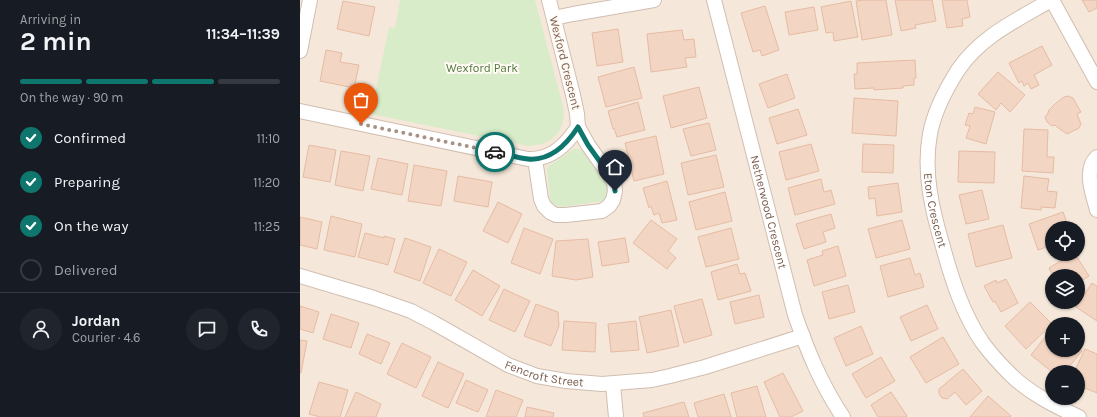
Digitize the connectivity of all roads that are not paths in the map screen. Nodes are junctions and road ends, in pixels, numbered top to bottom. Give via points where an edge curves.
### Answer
1 (310, 0) edge
2 (549, 0) edge
3 (654, 0) edge
4 (714, 0) edge
5 (1052, 0) edge
6 (554, 18) junction
7 (300, 51) edge
8 (1097, 82) edge
9 (300, 112) edge
10 (578, 127) junction
11 (1097, 157) edge
12 (535, 159) junction
13 (1097, 210) edge
14 (300, 276) edge
15 (803, 336) junction
16 (613, 384) junction
17 (616, 417) edge
18 (843, 417) edge
19 (1079, 417) edge

1 - 7 street
2 - 6 street, Wexford Crescent
3 - 6 street
4 - 15 street, Netherwood Crescent via 795,315
5 - 8 street
5 - 19 street, Eton Crescent via 995,33 978,47 959,69 939,105 930,133 927,157 928,184 936,223 954,284 982,342 1011,375 1026,387 1048,402
6 - 10 street, Wexford Crescent
9 - 12 street, Wexford Crescent
10 - 12 street, Wexford Crescent via 558,150
10 - 12 street, Wexford Crescent via 614,182 615,191 609,206 602,211 566,215 550,212 541,199
11 - 13 street via 1090,168 1089,178
14 - 16 street, Fencroft Street via 411,312 434,322 508,364 537,376 593,384
15 - 16 street, Fencroft Street via 670,376
15 - 18 street, Netherwood Crescent via 821,381
16 - 17 street

